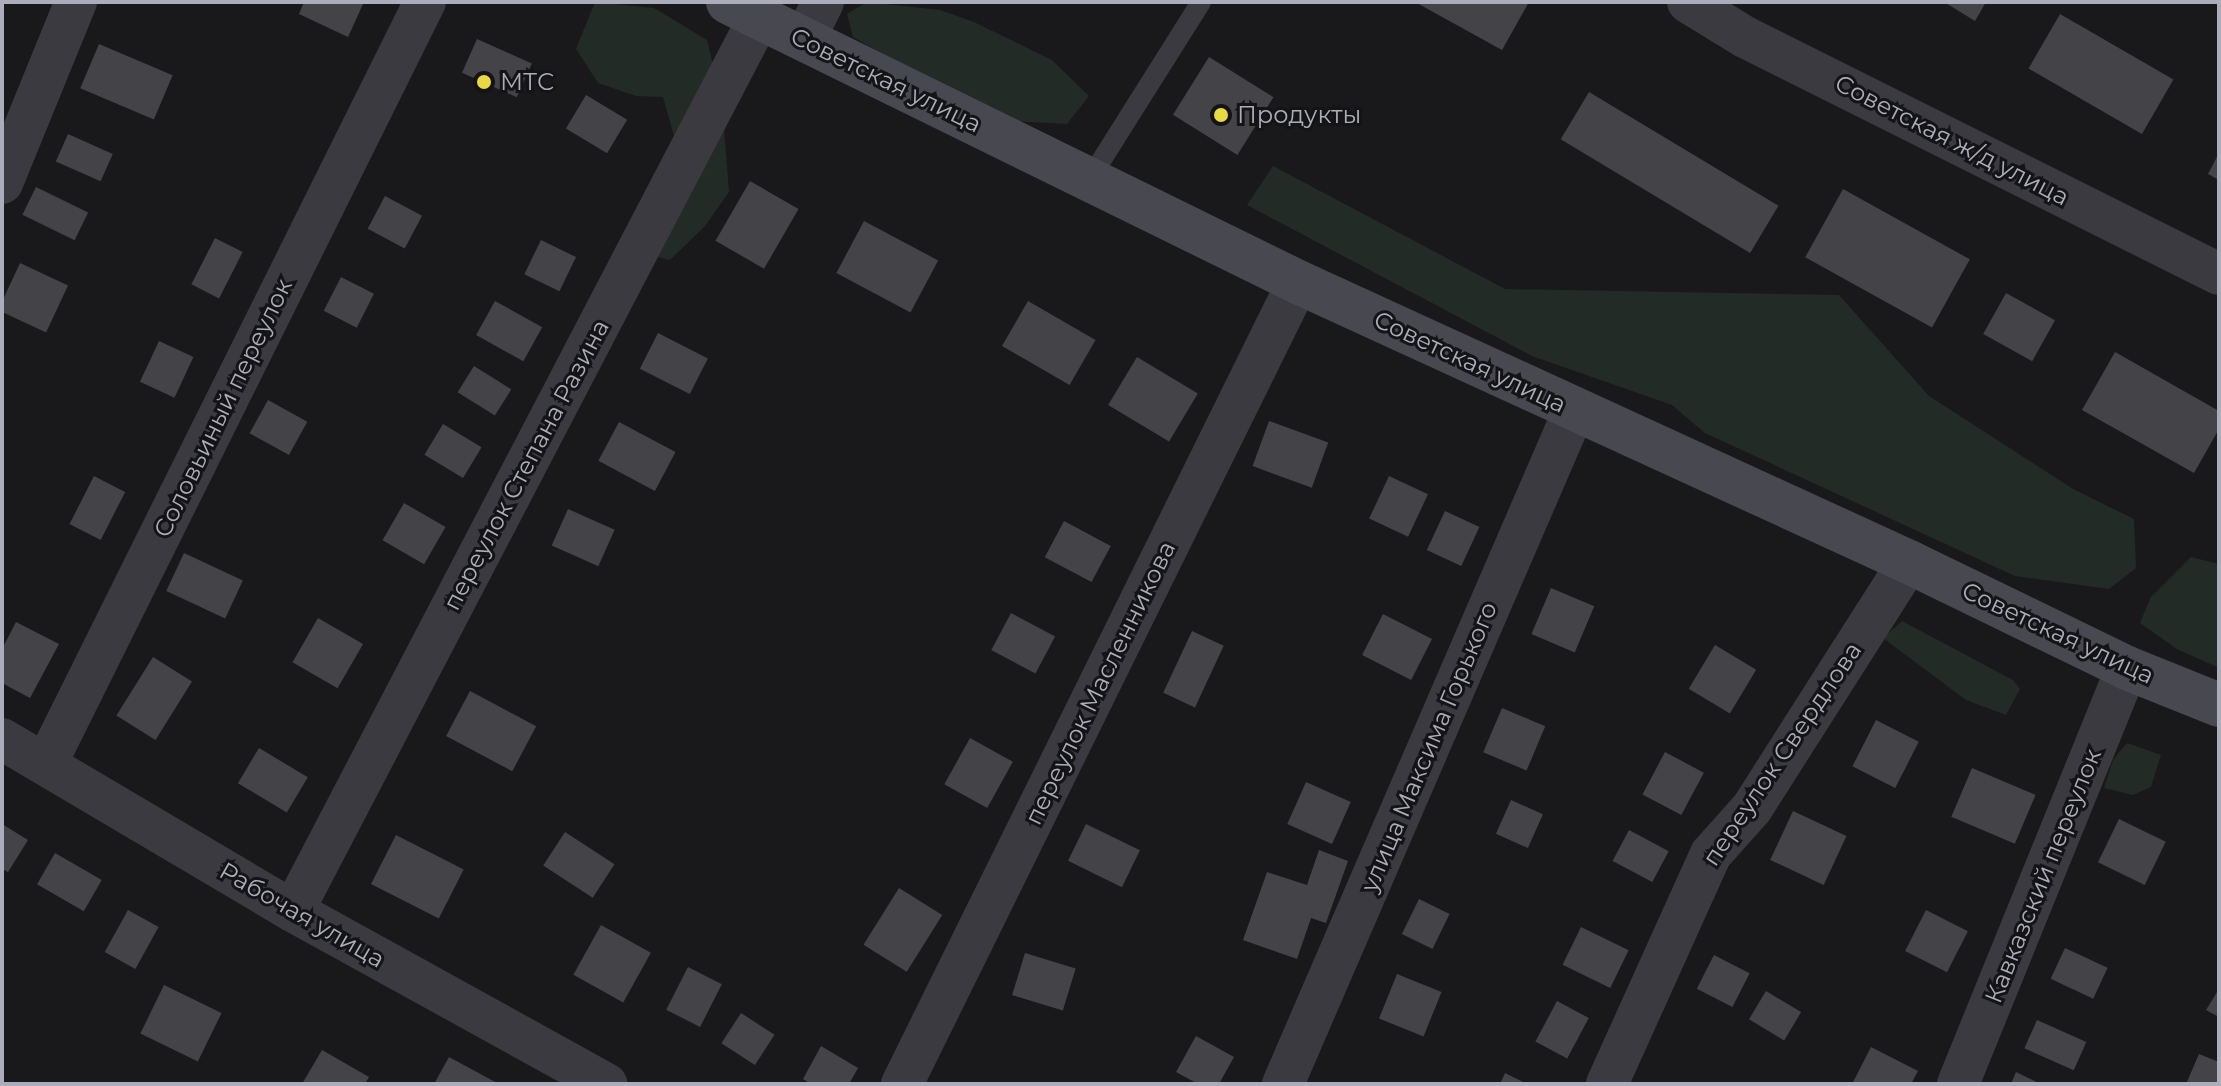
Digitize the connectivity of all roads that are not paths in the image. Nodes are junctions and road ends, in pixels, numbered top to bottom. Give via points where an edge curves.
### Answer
1 (76, 2) edge
2 (425, 2) edge
3 (1201, 2) edge
4 (1688, 2) edge
5 (744, 10) edge
6 (814, 21) edge
7 (1089, 180) junction
8 (2, 183) edge
9 (2219, 274) edge
10 (1298, 282) junction
11 (1574, 411) junction
12 (1909, 562) junction
13 (2127, 668) junction
14 (2219, 705) edge
15 (2, 739) edge
16 (46, 764) junction
17 (293, 911) junction
18 (606, 1084) edge
19 (902, 1084) edge
20 (1283, 1084) edge
21 (1607, 1084) edge
22 (1958, 1084) edge

1 - 8 street
2 - 16 street, Соловьиный переулок
3 - 7 lane
4 - 9 street, Советская ж/д улица via 1745,37
5 - 6 main road, Советская улица
5 - 17 street, переулок Степана Разина
6 - 7 main road, Советская улица
7 - 10 main road, Советская улица
10 - 11 main road, Советская улица
10 - 19 street, переулок Масленникова
11 - 12 main road, Советская улица
11 - 20 street, улица Максима Горького
12 - 13 main road, Советская улица
12 - 21 street, переулок Свердлова via 1752,808 1711,854
13 - 14 main road, Советская улица
13 - 22 street, Кавказский переулок
15 - 16 street, Рабочая улица
16 - 17 street, Рабочая улица
17 - 18 street, Рабочая улица

